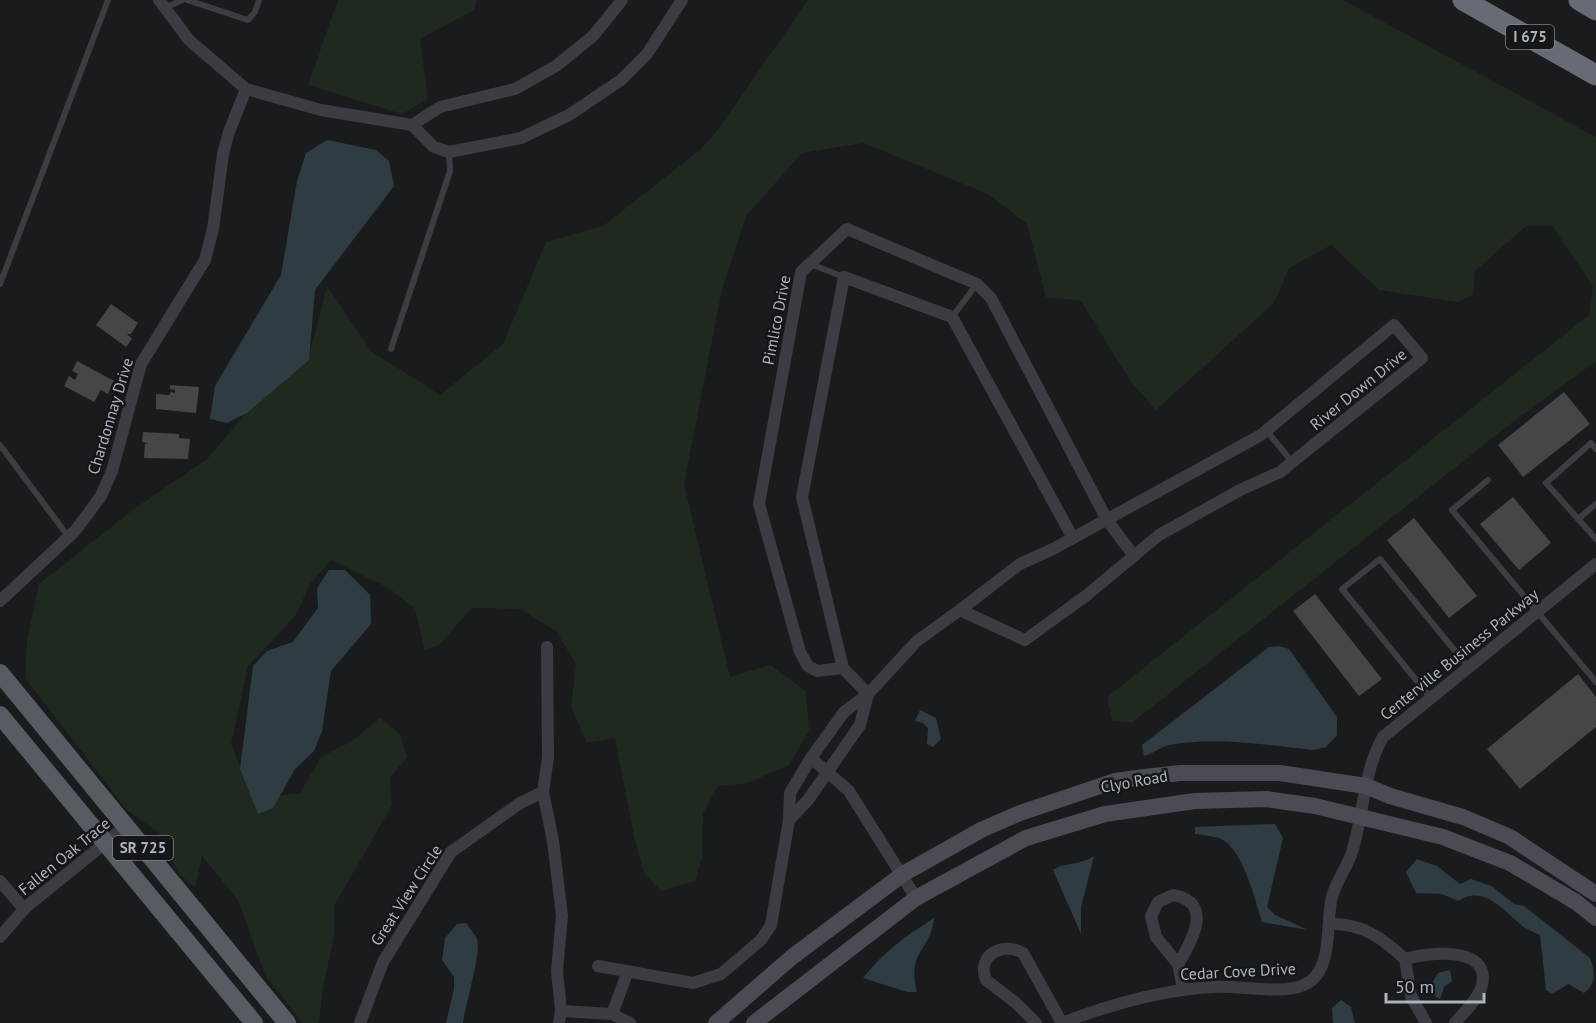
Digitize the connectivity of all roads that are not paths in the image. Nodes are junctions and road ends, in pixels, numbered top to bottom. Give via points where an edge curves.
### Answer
1 (108, 0) edge
2 (182, 0) edge
3 (188, 0) edge
4 (259, 0) edge
5 (622, 0) edge
6 (681, 0) edge
7 (1463, 0) edge
8 (1579, 0) edge
9 (162, 4) edge
10 (1596, 10) edge
11 (1596, 75) edge
12 (246, 89) junction
13 (412, 125) junction
14 (449, 152) junction
15 (810, 264) junction
16 (844, 277) junction
17 (0, 284) edge
18 (977, 284) junction
19 (952, 317) junction
20 (391, 349) dead end
21 (1267, 430) junction
22 (0, 445) edge
23 (1596, 449) edge
24 (1293, 462) junction
25 (1488, 480) dead end
26 (1596, 504) edge
27 (1578, 519) junction
28 (1107, 520) junction
29 (68, 536) junction
30 (1073, 538) junction
31 (1596, 538) edge
32 (1134, 556) junction
33 (1596, 564) edge
34 (0, 601) edge
35 (960, 610) junction
36 (1538, 611) junction
37 (547, 647) dead end
38 (1467, 667) junction
39 (843, 668) junction
40 (0, 672) edge
41 (1596, 682) edge
42 (868, 694) junction
43 (1430, 697) junction
44 (0, 715) edge
45 (811, 758) junction
46 (827, 772) junction
47 (1366, 786) junction
48 (543, 792) junction
49 (1360, 817) junction
50 (789, 820) junction
51 (125, 827) junction
52 (105, 845) junction
53 (903, 873) junction
54 (0, 881) edge
55 (1596, 894) edge
56 (916, 898) junction
57 (24, 909) junction
58 (1596, 918) edge
59 (1330, 924) junction
60 (0, 938) edge
61 (1405, 959) junction
62 (1178, 964) junction
63 (598, 966) dead end
64 (628, 971) junction
65 (1183, 989) junction
66 (612, 1014) junction
67 (281, 1016) edge
68 (560, 1017) edge
69 (256, 1023) edge
70 (360, 1023) edge
71 (630, 1023) edge
72 (716, 1023) edge
73 (753, 1023) edge
74 (1036, 1023) edge
75 (1062, 1023) edge
76 (1426, 1023) edge
77 (1455, 1023) edge

1 - 17 lane
2 - 9 lane
3 - 4 lane via 248,20
5 - 13 street via 593,36 556,66 515,89 440,107
6 - 14 street via 647,54 621,80 569,115 521,138
7 - 11 highway, I 675
8 - 10 highway
9 - 12 street via 184,34
12 - 13 street via 321,110
12 - 29 street, Chardonnay Drive via 223,154 205,260 141,364 118,450 100,496
13 - 14 street via 434,147
14 - 20 lane via 450,171
15 - 16 lane
15 - 18 street, Pimlico Drive via 847,229
15 - 39 street, Pimlico Drive via 801,272 759,504 800,652 808,666 817,671
16 - 19 street
16 - 39 street via 802,497
18 - 19 lane
18 - 28 street, Pimlico Drive via 1000,312
19 - 30 street
21 - 24 lane
21 - 24 street, River Down Drive via 1394,325 1422,358
21 - 28 street, River Down Drive
22 - 29 lane
23 - 27 lane via 1591,443 1546,483
24 - 32 street, River Down Drive via 1159,535
25 - 36 lane via 1452,510
26 - 27 lane
27 - 31 lane
28 - 30 street, River Down Drive
28 - 32 street, Pimlico Drive
29 - 34 street, Chardonnay Drive
30 - 35 street, River Down Drive via 1020,564
32 - 35 street, River Down Drive via 1025,640
33 - 36 street, Centerville Business Parkway
35 - 42 street, River Down Drive via 917,641
36 - 38 street, Centerville Business Parkway
36 - 41 lane
37 - 48 street via 548,757
38 - 43 street, Centerville Business Parkway
38 - 43 lane via 1380,559 1342,589
39 - 42 street
40 - 51 main road, SR 725
42 - 45 street, River Down Drive via 844,712
42 - 46 street, River Down Drive via 860,725
43 - 47 street, Centerville Business Parkway via 1383,737
44 - 52 main road, SR 725
45 - 46 street
45 - 50 street, River Down Drive via 790,793
46 - 50 street, River Down Drive
46 - 53 street via 849,791
47 - 49 street, Centerville Business Parkway
47 - 53 street, Clyo Road via 1280,772 1180,773 1115,781 1020,813
47 - 55 street, Clyo Road via 1463,817 1510,837
48 - 68 street via 562,916 557,971
48 - 70 street, Great View Circle via 520,803 451,852 383,962
49 - 56 street, Clyo Road via 1266,799 1195,801 1105,814 1026,838
49 - 58 street, Clyo Road via 1443,837 1510,863
49 - 59 street, Centerville Business Parkway via 1352,853 1332,896
50 - 64 street, River Down Drive via 771,925 761,940 721,974 708,980 693,983
51 - 52 street, Fallen Oak Trace
51 - 67 main road, SR 725
52 - 57 street, Fallen Oak Trace
52 - 69 main road, SR 725
53 - 56 street
53 - 72 street, Clyo Road via 792,957
54 - 57 street
56 - 73 street, Clyo Road
57 - 60 street, Fallen Oak Trace
59 - 61 street via 1369,931
59 - 65 street, Cedar Cove Drive via 1324,958 1317,973 1305,984
61 - 76 street via 1411,996
61 - 77 street via 1435,953 1459,954 1479,968 1483,977 1480,991
62 - 62 street via 1156,937 1151,916 1158,902 1173,895 1192,907 1197,923 1191,944
62 - 65 street
63 - 64 street, River Down Drive
64 - 66 street
65 - 75 street, Cedar Cove Drive via 1134,998
66 - 68 street
66 - 71 street
67 - 69 main road
74 - 75 street via 986,980 983,967 994,952 1009,947 1023,953

